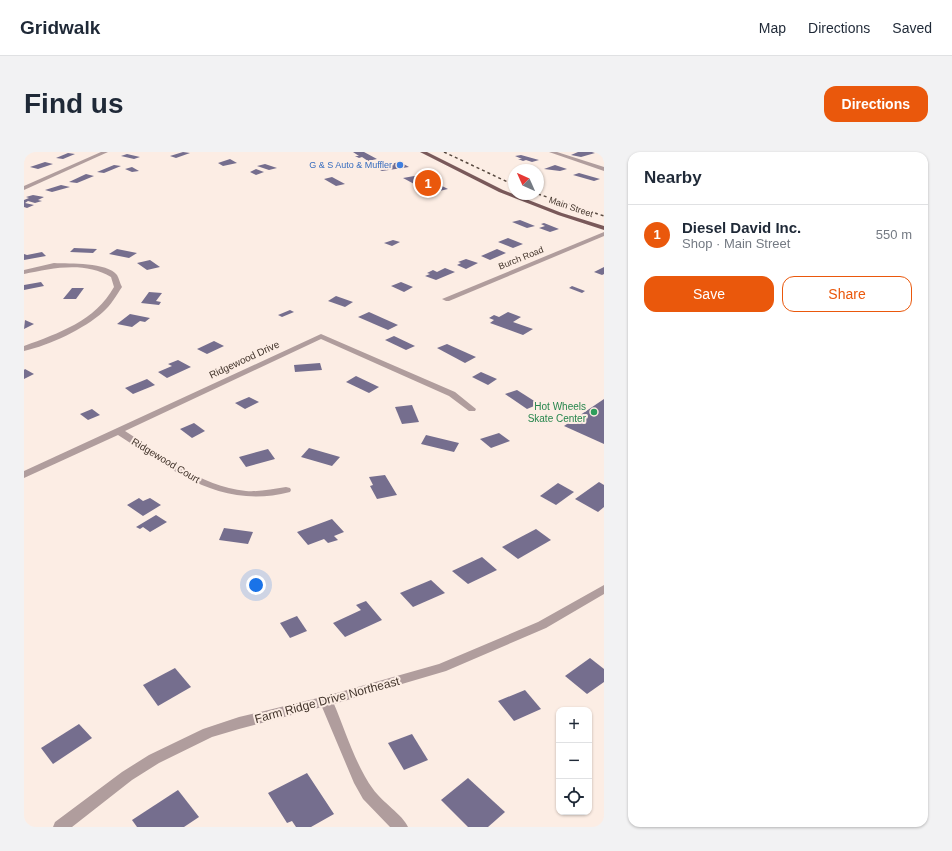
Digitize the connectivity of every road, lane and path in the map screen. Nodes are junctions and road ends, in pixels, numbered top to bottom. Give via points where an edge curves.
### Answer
1 (106, 152) edge
2 (423, 152) edge
3 (552, 152) edge
4 (597, 162) dead end
5 (590, 165) junction
6 (604, 169) edge
7 (24, 188) edge
8 (604, 228) edge
9 (604, 234) edge
10 (24, 272) edge
11 (446, 299) dead end
12 (24, 349) edge
13 (472, 410) dead end
14 (118, 431) junction
15 (24, 475) edge
16 (286, 490) dead end
17 (604, 589) edge
18 (326, 701) junction
19 (63, 826) edge
20 (401, 827) edge

1 - 7 street
2 - 8 main road, Main Street via 501,191
3 - 5 street
4 - 5 street
5 - 6 street
9 - 11 street, Burch Road
10 - 12 street via 54,265 94,267 114,276 118,287 114,297 90,318 61,334
13 - 14 street, Ridgewood Drive via 452,394 321,336
14 - 15 street, Ridgewood Drive
14 - 16 street, Ridgewood Court via 200,482 229,492 248,494
17 - 18 street, Farm Ridge Drive Northeast via 542,625 442,668
18 - 19 street, Farm Ridge Drive Northeast via 239,722 180,746 127,776
18 - 20 street via 359,779 368,794

